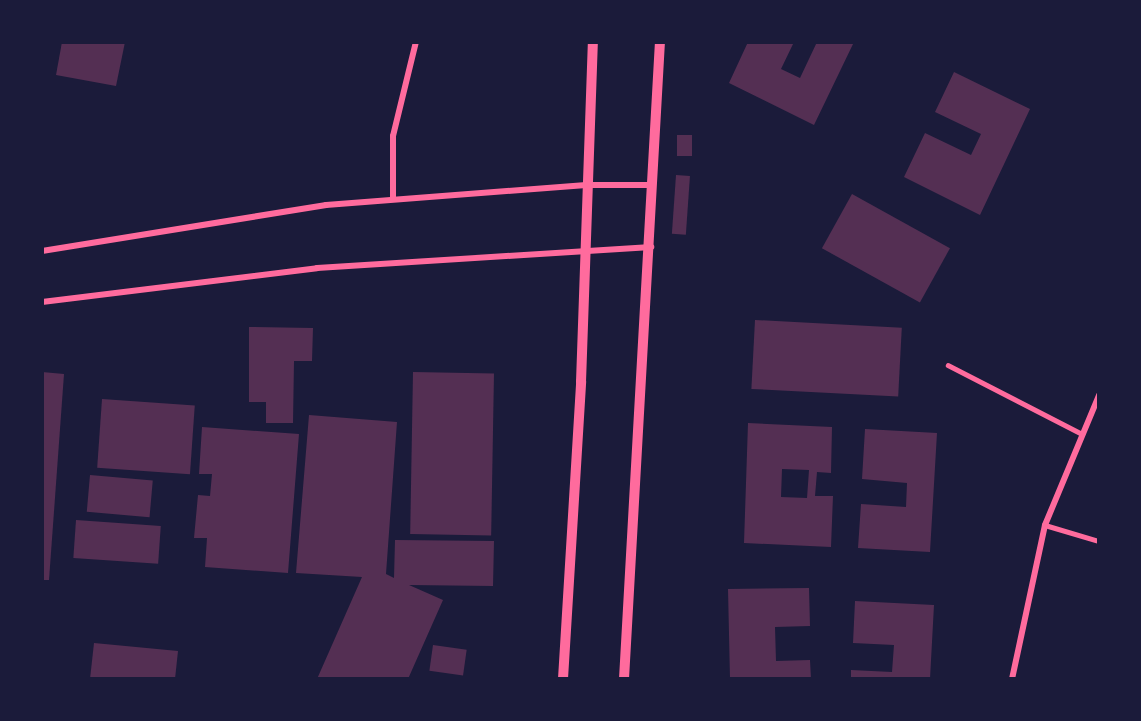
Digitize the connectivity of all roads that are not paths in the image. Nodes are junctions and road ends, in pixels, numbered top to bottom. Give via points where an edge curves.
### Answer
1 (416, 42) edge
2 (593, 42) edge
3 (660, 42) edge
4 (586, 185) junction
5 (653, 185) junction
6 (393, 199) junction
7 (651, 247) junction
8 (584, 250) junction
9 (42, 251) edge
10 (42, 302) edge
11 (948, 365) dead end
12 (1099, 395) edge
13 (1082, 434) junction
14 (1045, 525) junction
15 (1099, 541) edge
16 (563, 679) edge
17 (624, 679) edge
18 (1012, 679) edge

1 - 6 street via 393,136
2 - 4 street
3 - 5 street
4 - 5 street
4 - 6 street
4 - 8 street
5 - 7 street
6 - 9 street via 326,205
7 - 8 street
7 - 17 street
8 - 10 street via 317,268
8 - 16 street via 581,382
11 - 13 lane
12 - 13 street
13 - 14 street
14 - 15 lane
14 - 18 street

